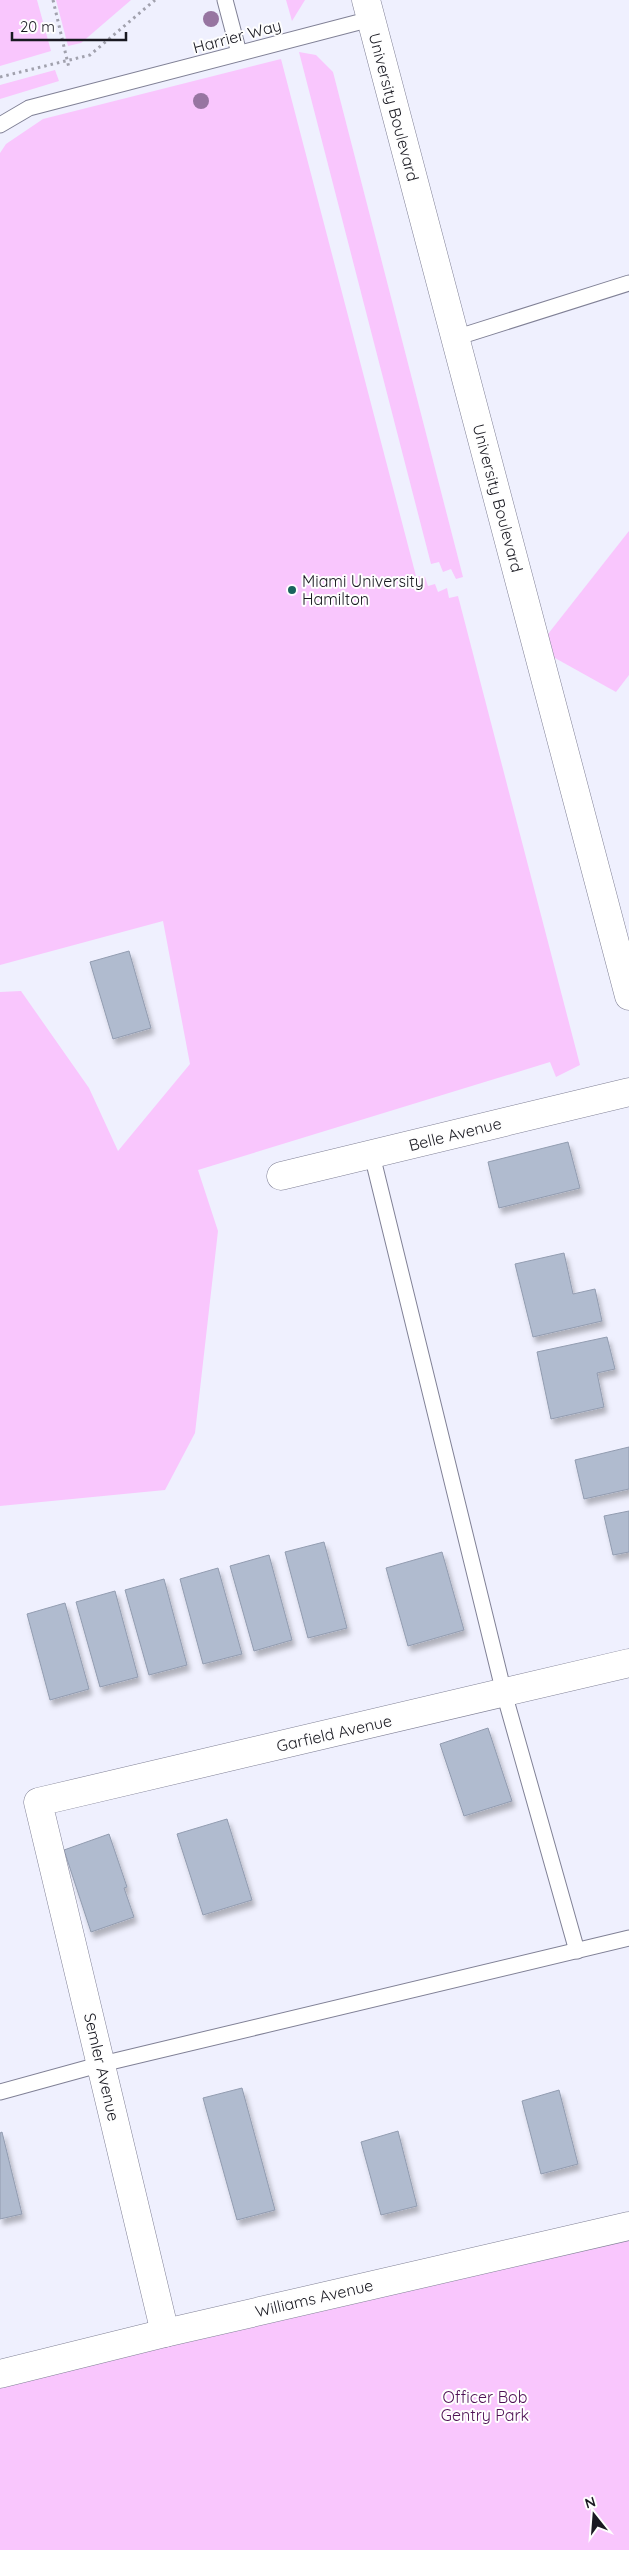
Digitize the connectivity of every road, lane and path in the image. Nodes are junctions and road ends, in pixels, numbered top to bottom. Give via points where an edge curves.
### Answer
1 (53, 0) edge
2 (155, 0) edge
3 (225, 0) edge
4 (368, 9) edge
5 (240, 53) junction
6 (67, 60) junction
7 (0, 77) edge
8 (76, 96) junction
9 (0, 125) edge
10 (629, 283) edge
11 (455, 338) junction
12 (629, 996) edge
13 (629, 1092) edge
14 (372, 1155) junction
15 (281, 1176) dead end
16 (629, 1663) edge
17 (504, 1693) junction
18 (38, 1802) joint
19 (629, 1938) edge
20 (577, 1951) junction
21 (102, 2064) junction
22 (0, 2092) edge
23 (629, 2226) edge
24 (165, 2333) junction
25 (0, 2374) edge

1 - 6 path
2 - 6 path via 90,55
3 - 5 lane
4 - 5 lane, Harrier Way
4 - 11 street, University Boulevard
5 - 8 lane, Harrier Way
6 - 7 path
6 - 8 path
8 - 9 lane, Harrier Way via 29,108
10 - 11 lane
11 - 12 street, University Boulevard
13 - 14 street, Belle Avenue
14 - 15 street, Belle Avenue
14 - 17 lane
16 - 17 street, Garfield Avenue
17 - 18 street, Garfield Avenue
17 - 20 lane
18 - 21 street, Semler Avenue
19 - 20 lane
20 - 21 lane
21 - 22 lane
21 - 24 street, Semler Avenue
23 - 24 street, Williams Avenue
24 - 25 street, Williams Avenue

